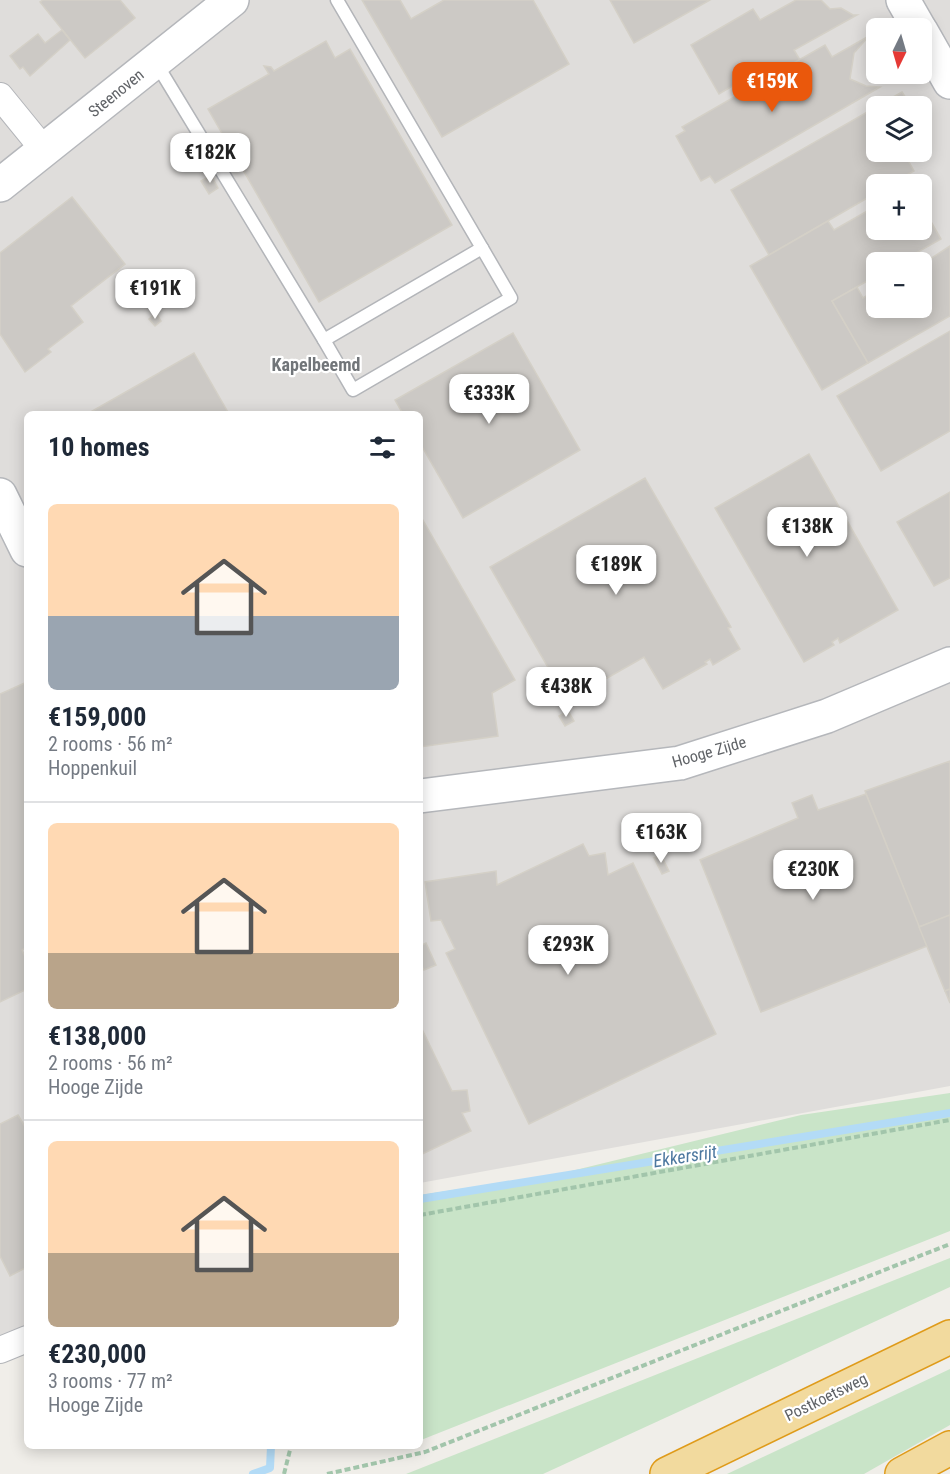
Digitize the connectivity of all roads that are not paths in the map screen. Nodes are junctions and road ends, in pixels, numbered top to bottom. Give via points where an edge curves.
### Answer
1 (232, 0) edge
2 (337, 0) edge
3 (903, 0) edge
4 (913, 18) edge
5 (932, 51) edge
6 (155, 62) junction
7 (950, 82) edge
8 (0, 96) edge
9 (44, 150) junction
10 (0, 185) edge
11 (482, 248) junction
12 (324, 340) junction
13 (0, 495) edge
14 (24, 544) edge
15 (950, 664) edge
16 (423, 796) edge
17 (950, 1337) edge
18 (24, 1340) edge
19 (0, 1350) edge
20 (950, 1448) edge
21 (701, 1457) junction
22 (651, 1474) edge
23 (667, 1474) edge
24 (902, 1474) edge

1 - 6 street, Steenoven
2 - 11 lane
3 - 4 street
5 - 7 street
6 - 9 street, Steenoven
6 - 12 lane
8 - 9 street
9 - 10 street, Steenoven
11 - 12 lane
11 - 12 lane via 511,298 412,356 353,390
13 - 14 street
15 - 16 street, Hooge Zijde via 827,716 680,763
17 - 21 highway, Postkoetsweg
18 - 19 street
20 - 24 highway
21 - 22 highway, Postkoetsweg
21 - 23 highway, Postkoetsweg

